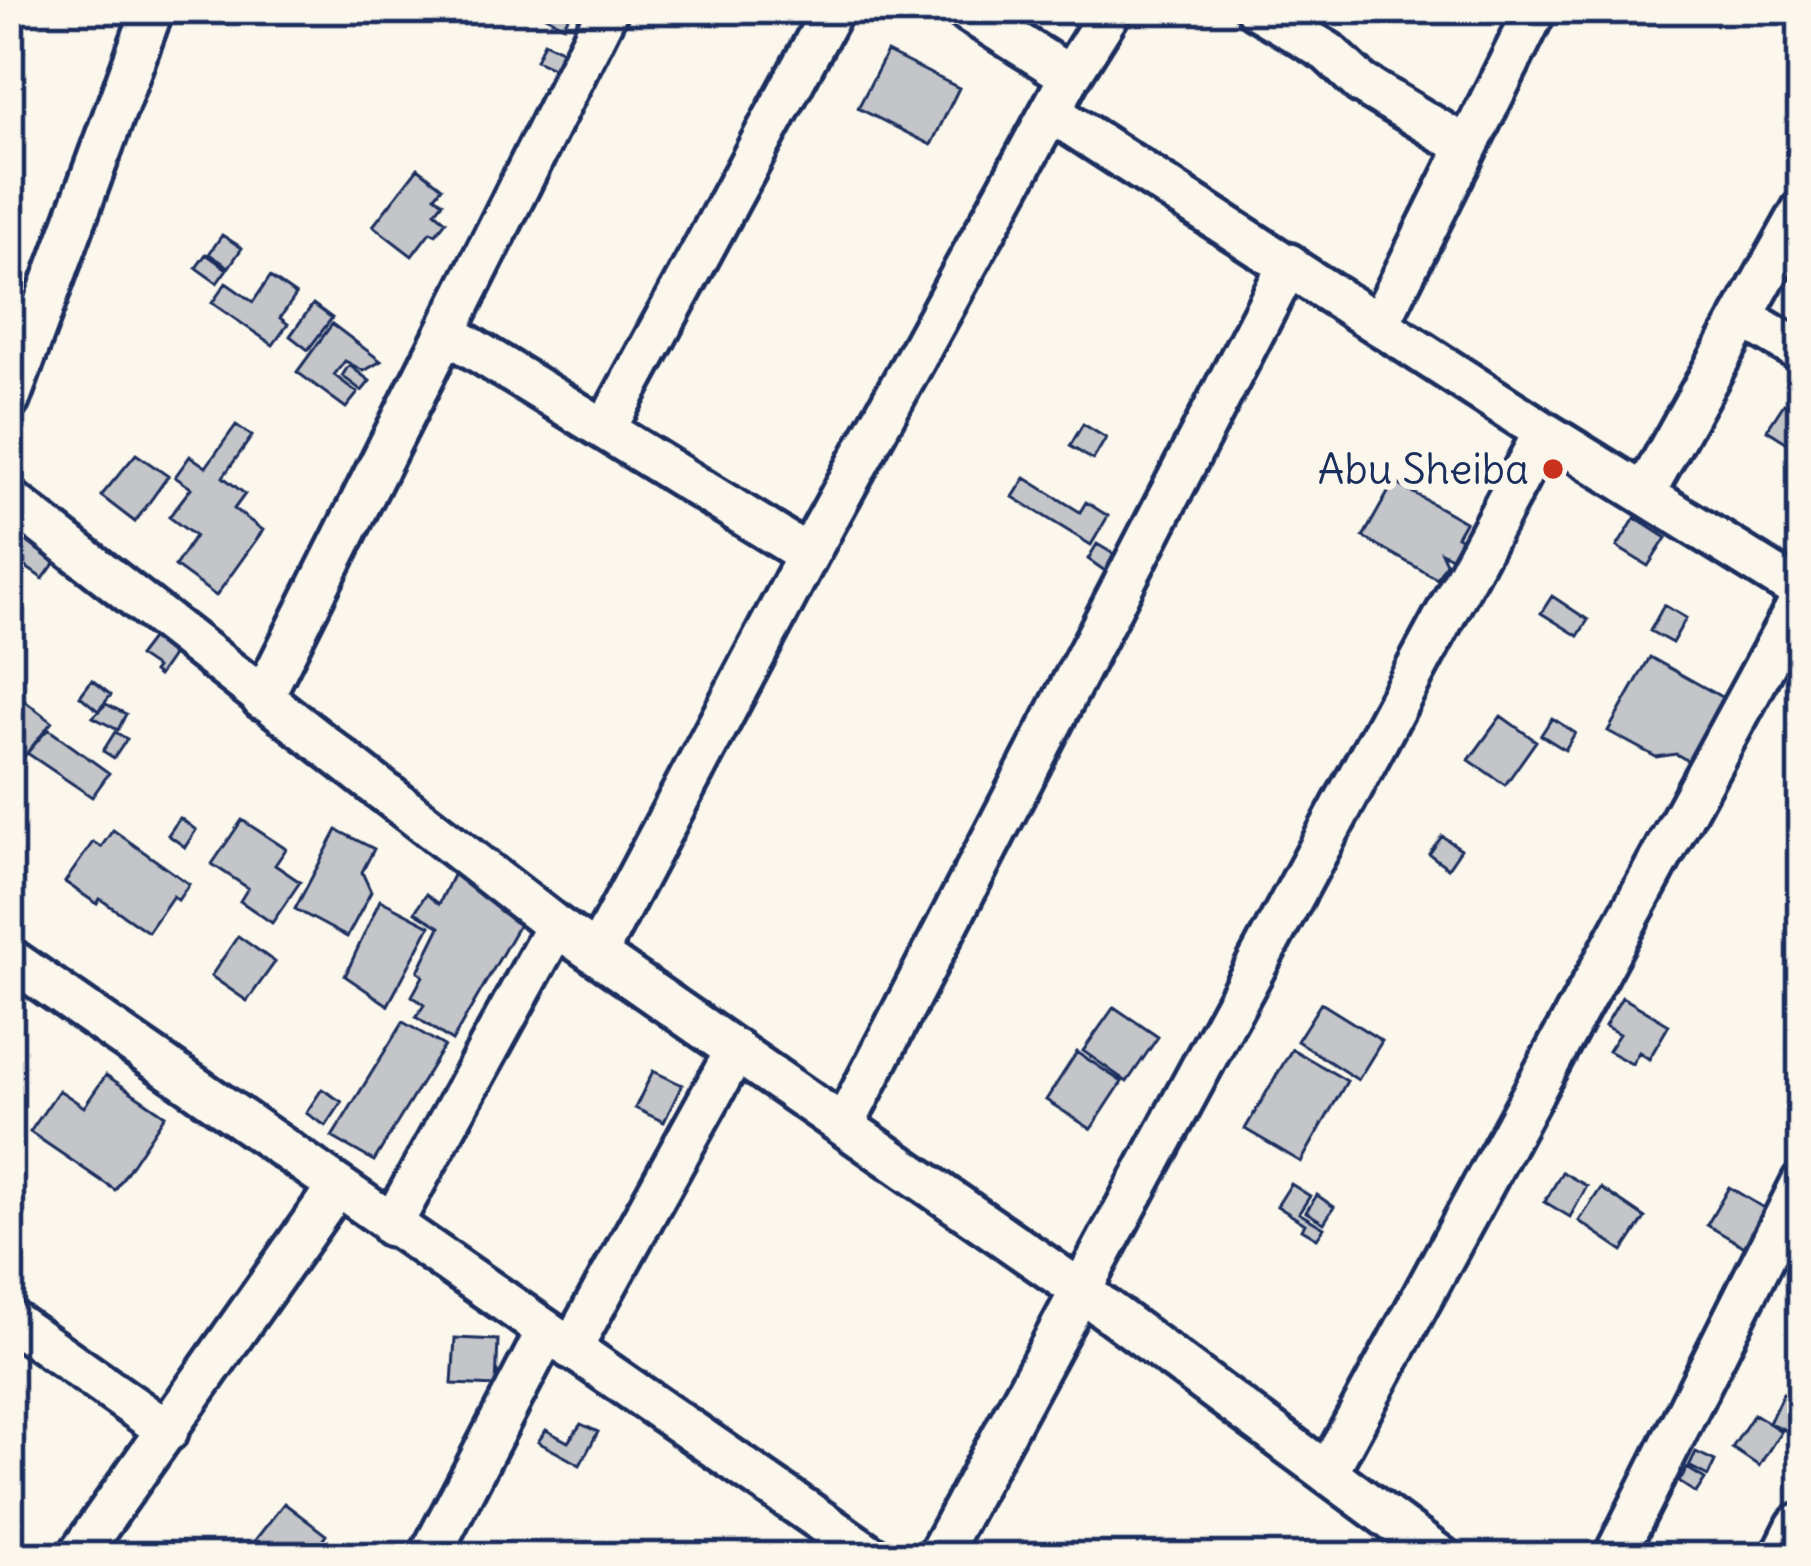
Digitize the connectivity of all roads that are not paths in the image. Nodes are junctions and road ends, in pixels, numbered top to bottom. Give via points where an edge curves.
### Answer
1 (152, 9) edge
2 (608, 9) edge
3 (833, 9) edge
4 (964, 9) edge
5 (1112, 9) edge
6 (1256, 9) edge
7 (1536, 9) edge
8 (1070, 76) junction
9 (1051, 112) junction
10 (1467, 147) junction
11 (1802, 210) edge
12 (1289, 264) junction
13 (1743, 317) junction
14 (1378, 324) junction
15 (446, 332) junction
16 (1802, 352) edge
17 (9, 400) edge
18 (605, 430) junction
19 (1544, 432) junction
20 (1644, 494) junction
21 (9, 499) edge
22 (808, 555) junction
23 (1802, 594) edge
24 (262, 699) junction
25 (556, 926) junction
26 (597, 953) junction
27 (9, 958) edge
28 (736, 1050) junction
29 (845, 1124) junction
30 (1802, 1182) edge
31 (337, 1187) junction
32 (392, 1226) junction
33 (1080, 1290) junction
34 (9, 1318) edge
35 (559, 1340) junction
36 (168, 1431) junction
37 (1327, 1473) junction
38 (1802, 1529) edge
39 (76, 1557) edge
40 (429, 1557) edge
41 (873, 1557) edge
42 (937, 1557) edge
43 (1441, 1557) edge
44 (1614, 1557) edge
45 (1788, 1557) edge

1 - 17 street
2 - 15 street
3 - 18 street
4 - 8 street
5 - 8 street
6 - 10 street
7 - 10 street
8 - 9 street
9 - 12 street
9 - 22 street
10 - 14 street
11 - 13 street
12 - 14 street
12 - 29 street
13 - 16 street
13 - 20 street
14 - 19 street
15 - 18 street
15 - 24 street
18 - 22 street
19 - 20 street
19 - 33 street
20 - 23 street
21 - 24 street
22 - 26 street
23 - 37 street
24 - 25 street
25 - 26 street
25 - 32 street
26 - 28 street
27 - 31 street
28 - 29 street
28 - 35 street
29 - 33 street
30 - 44 street
31 - 32 street
31 - 36 street
32 - 35 street
33 - 37 street
33 - 42 street
34 - 36 street
35 - 40 street
35 - 41 street
36 - 39 street
37 - 43 street
38 - 45 street

